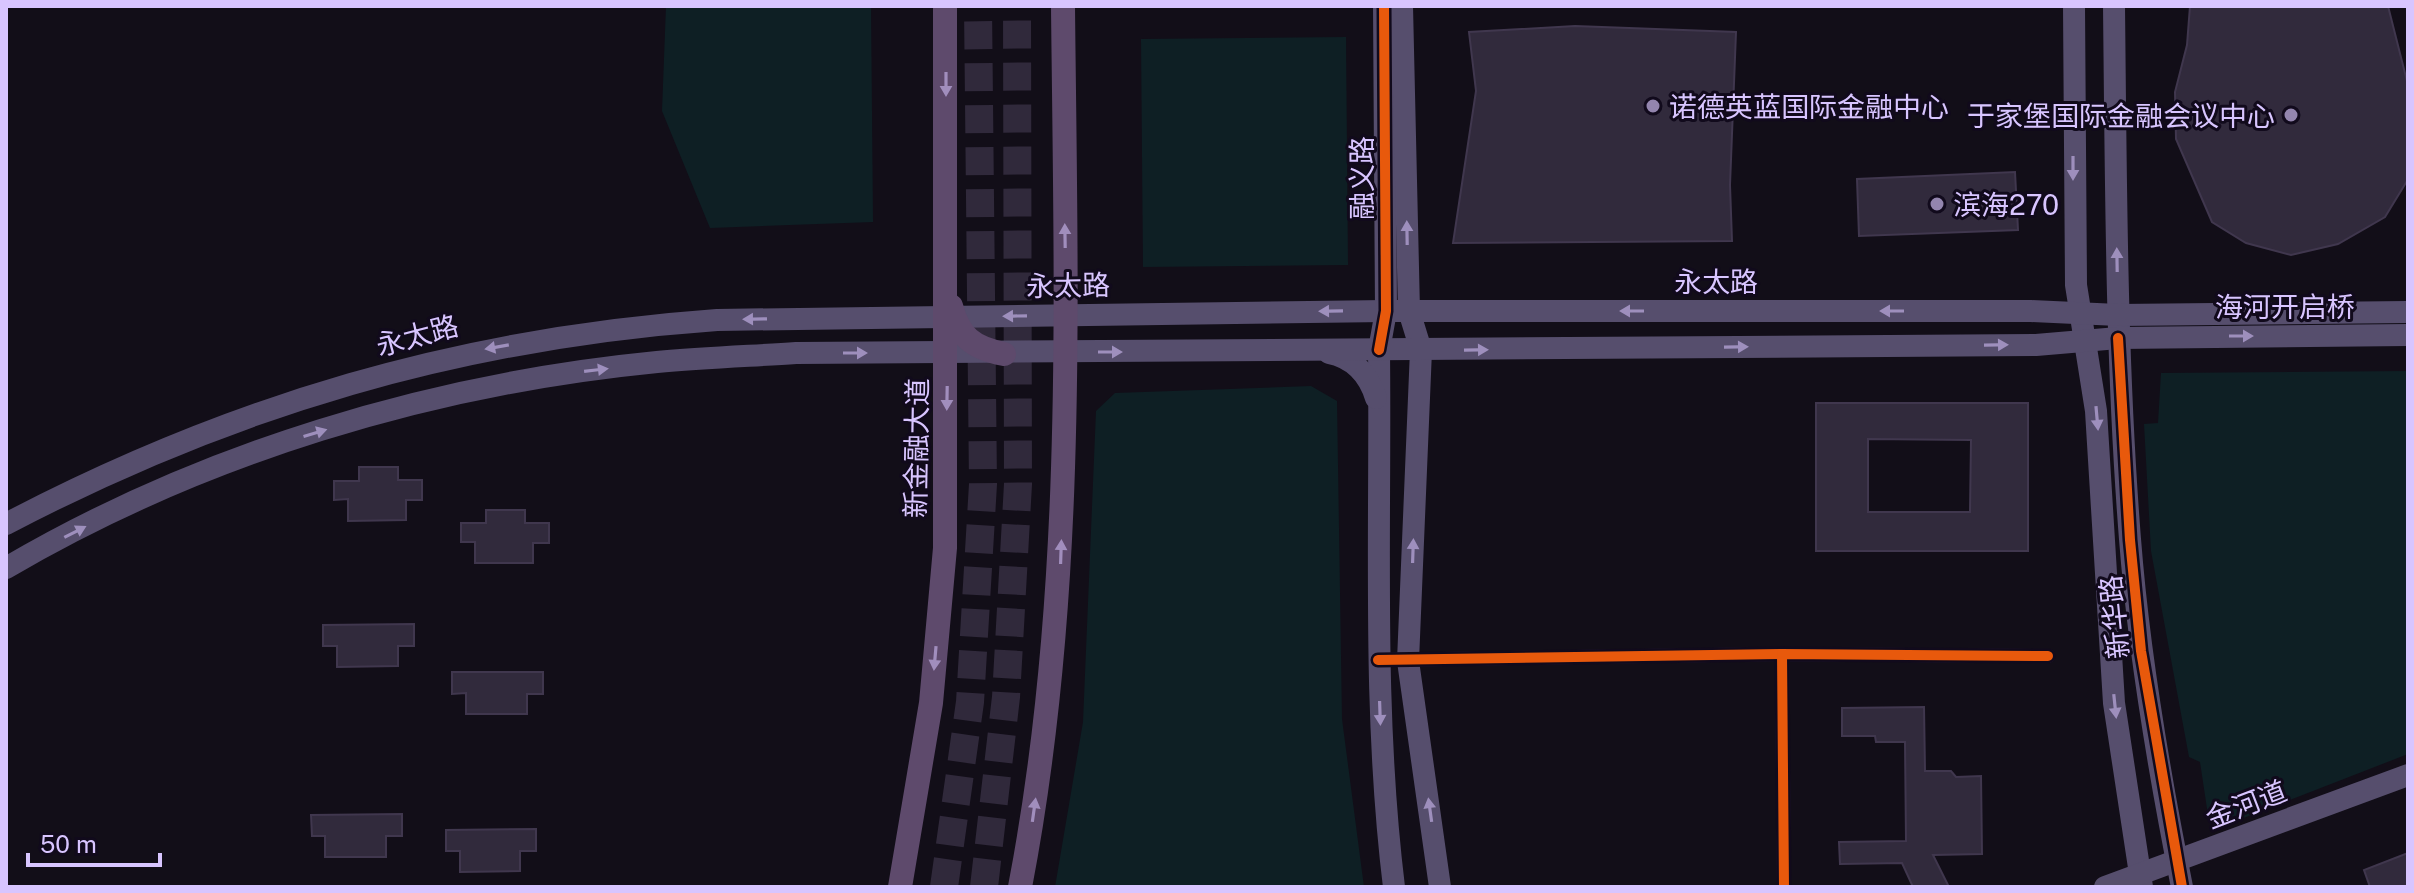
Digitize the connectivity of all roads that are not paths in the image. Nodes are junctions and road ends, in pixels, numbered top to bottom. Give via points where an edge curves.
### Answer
1 (945, 6) edge
2 (1063, 6) edge
3 (1384, 6) edge
4 (1402, 6) edge
5 (2074, 6) edge
6 (2114, 6) edge
7 (1386, 311) junction
8 (1409, 311) junction
9 (2408, 312) edge
10 (1066, 315) junction
11 (2082, 315) junction
12 (950, 317) junction
13 (2164, 326) junction
14 (2118, 327) junction
15 (2408, 335) edge
16 (2088, 341) junction
17 (1314, 350) junction
18 (1379, 350) junction
19 (1421, 350) junction
20 (1067, 352) junction
21 (947, 354) junction
22 (1004, 354) junction
23 (1380, 411) junction
24 (6, 524) edge
25 (6, 568) edge
26 (1782, 654) junction
27 (2048, 656) dead end
28 (1378, 660) junction
29 (1408, 661) junction
30 (2408, 775) edge
31 (2408, 789) edge
32 (2132, 822) junction
33 (2179, 875) edge
34 (2144, 883) edge
35 (900, 887) edge
36 (1020, 887) edge
37 (1394, 887) edge
38 (1440, 887) edge
39 (1784, 887) edge
40 (2103, 887) edge

1 -> 12 main road, 新金融大道
10 -> 2 main road
3 - 7 main road, 融义路
8 -> 4 main road, 融义路
5 -> 11 main road, 新华路 via 2073,246
14 -> 6 main road, 新华路
7 - 8 main road, 永太路
7 -> 10 main road, 永太路
7 - 18 main road, 融义路
11 -> 8 main road, 永太路
8 - 19 main road, 融义路
9 - 13 main road, 海河开启桥
10 -> 12 main road, 永太路
10 - 20 main road
11 - 14 main road, 永太路
11 - 16 main road, 新华路
12 - 21 main road, 新金融大道
12 - 22 main road via 977,347
12 -> 24 main road, 永太路 via 623,326 469,352 233,423 119,468
13 - 14 main road, 永太路
13 -> 15 main road, 海河开启桥
14 - 16 main road, 永太路
14 - 33 main road, 新华路 via 2141,651
19 -> 16 main road, 永太路
16 -> 32 main road, 新华路 via 2114,703
17 - 18 main road, 永太路
20 -> 17 main road, 永太路
17 - 23 main road via 1343,356 1365,374
18 - 19 main road, 永太路
18 - 23 main road, 融义路
29 -> 19 main road, 融义路
20 - 22 main road, 永太路
36 -> 20 main road via 1047,716 1060,587
21 - 22 main road, 永太路
25 -> 21 main road, 永太路 via 181,481 298,438 424,401 657,362 796,353
21 -> 35 main road, 新金融大道 via 945,548 931,703
23 - 28 main road, 融义路
26 - 27 street
26 - 29 street
26 - 39 street
28 - 29 street
28 -> 37 main road, 融义路 via 1383,790
38 -> 29 main road, 融义路
30 - 33 main road, 金河道
31 - 33 main road, 金河道
32 - 34 main road, 新华路
32 - 40 main road via 2127,859
33 - 34 main road, 金河道
34 - 40 main road, 金河道

